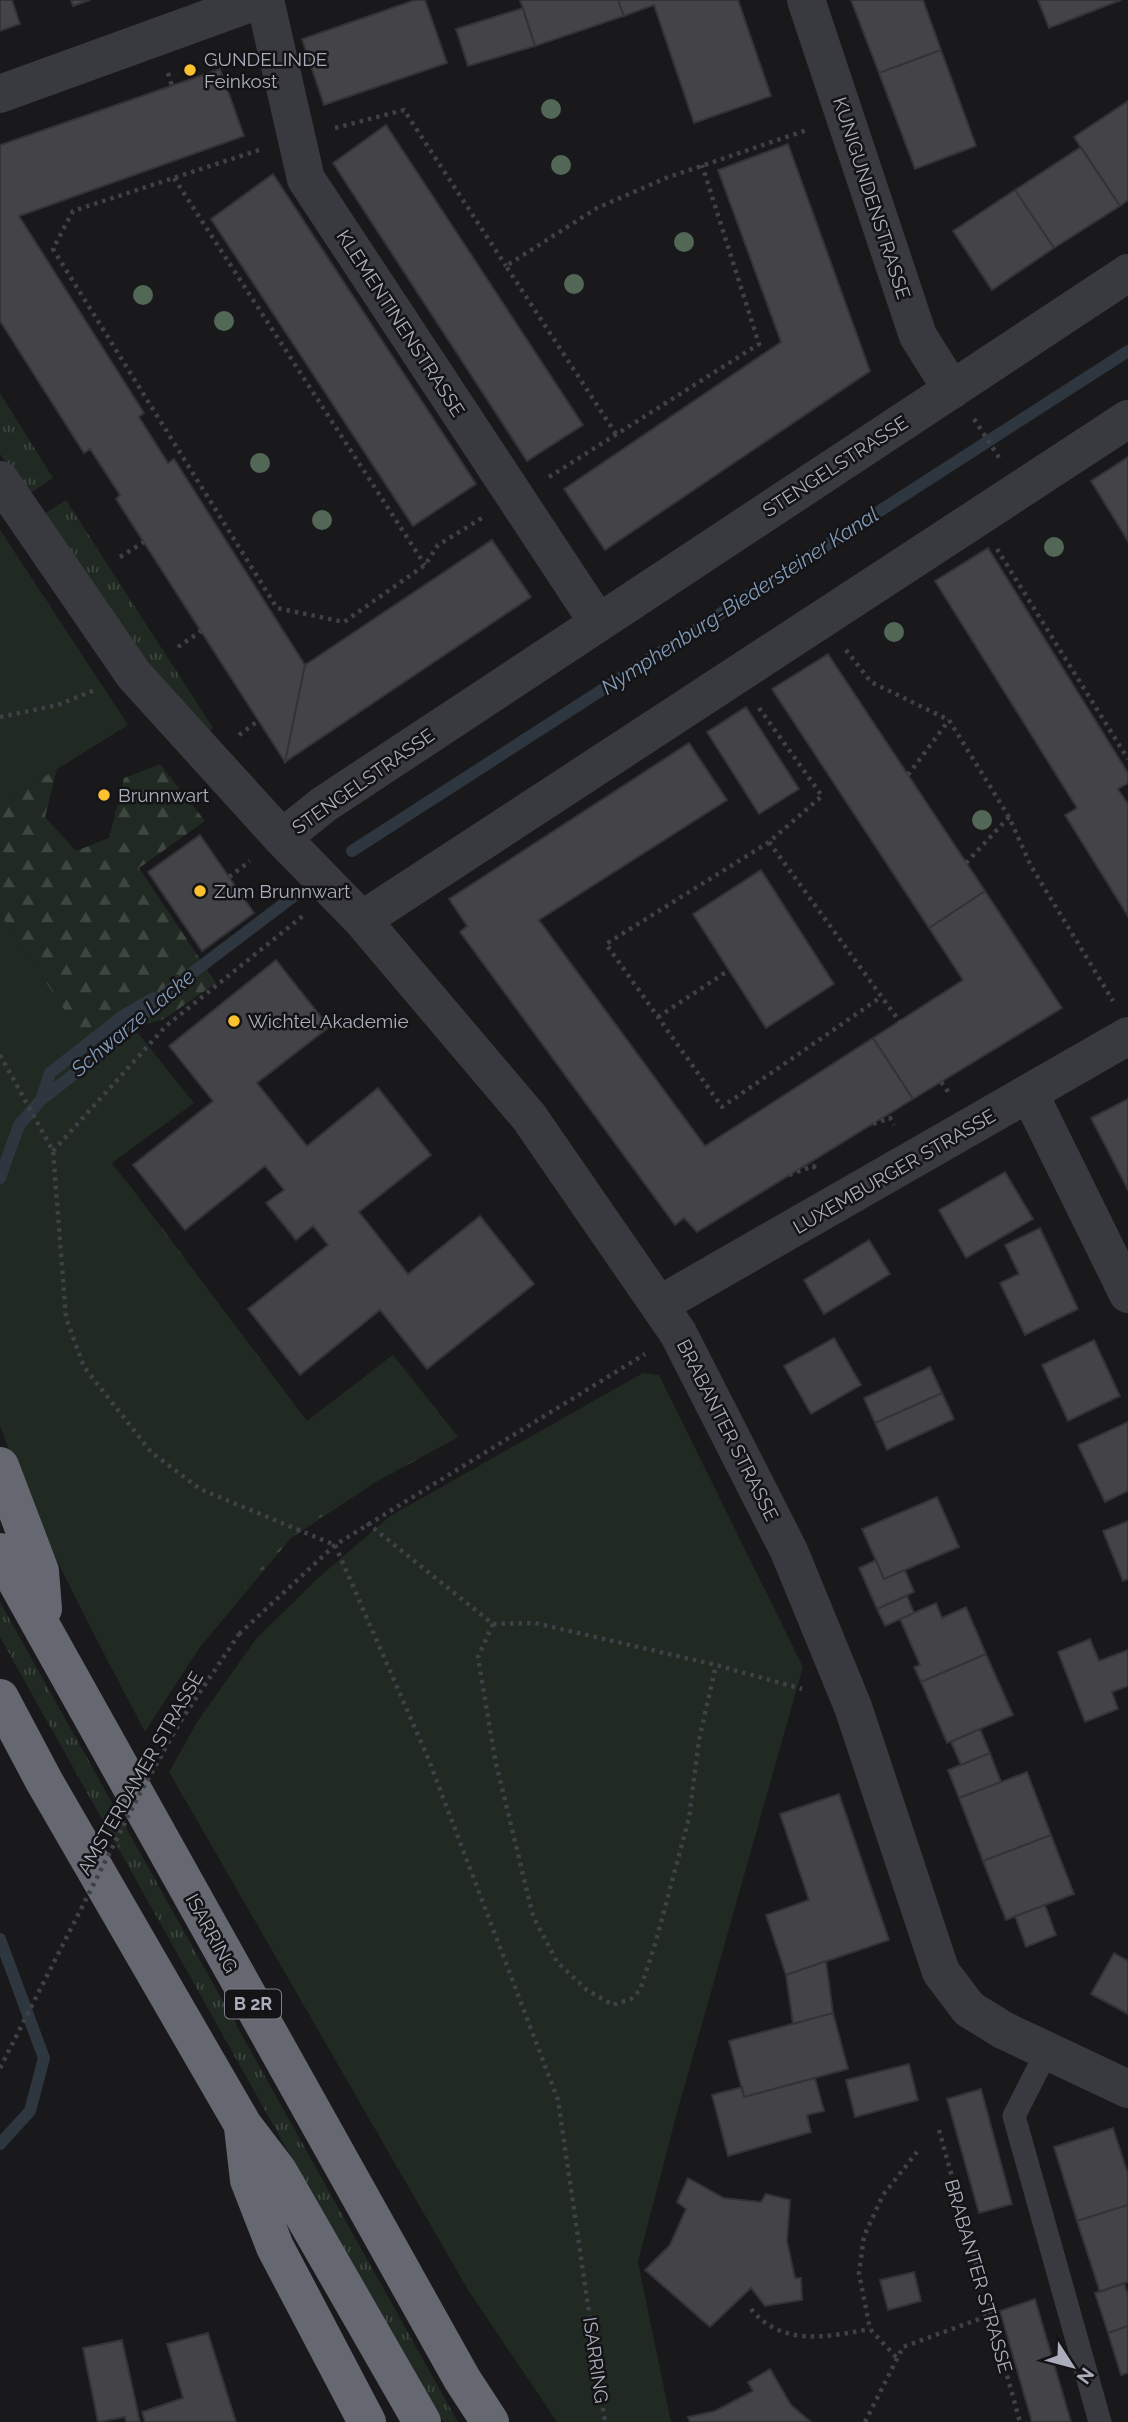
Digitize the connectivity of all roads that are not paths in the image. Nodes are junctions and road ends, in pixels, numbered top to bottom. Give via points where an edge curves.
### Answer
1 (259, 0) edge
2 (265, 0) edge
3 (806, 0) edge
4 (0, 94) edge
5 (1128, 273) edge
6 (963, 404) junction
7 (1128, 419) edge
8 (0, 480) edge
9 (597, 621) junction
10 (282, 838) junction
11 (362, 920) junction
12 (1122, 1020) edge
13 (1029, 1093) junction
14 (1128, 1294) edge
15 (669, 1319) junction
16 (0, 1466) edge
17 (0, 1552) edge
18 (45, 1628) junction
19 (0, 1698) edge
20 (1046, 2051) junction
21 (1128, 2089) edge
22 (243, 2125) junction
23 (463, 2379) junction
24 (367, 2422) edge
25 (422, 2422) edge
26 (490, 2422) edge
27 (520, 2422) edge
28 (1100, 2422) edge

1 - 4 street
2 - 9 street, KLEMENTINENSTRASSE via 306,179
3 - 6 street, KUNIGUNDENSTRASSE via 918,337
5 - 6 street, STENGELSTRASSE
6 - 9 street, STENGELSTRASSE
7 - 11 street
8 - 10 street via 134,675
9 - 10 street, STENGELSTRASSE via 323,804
10 - 11 street, STENGELSTRASSE
11 - 15 street, BRABANTER STRASSE via 529,1117
12 - 13 street, LUXEMBURGER STRASSE
13 - 14 street
13 - 15 street, LUXEMBURGER STRASSE
15 - 20 street, BRABANTER STRASSE via 789,1551 853,1707 941,1972 969,2009
16 - 18 highway via 40,1571
17 - 18 highway, ISARRING / B 2R
18 - 23 highway, ISARRING / B 2R
19 - 22 highway
20 - 21 street
20 - 28 lane via 1014,2116
22 - 24 highway via 249,2180 275,2247
22 - 25 highway via 278,2171
23 - 26 highway, ISARRING / B 2R
23 - 27 highway

